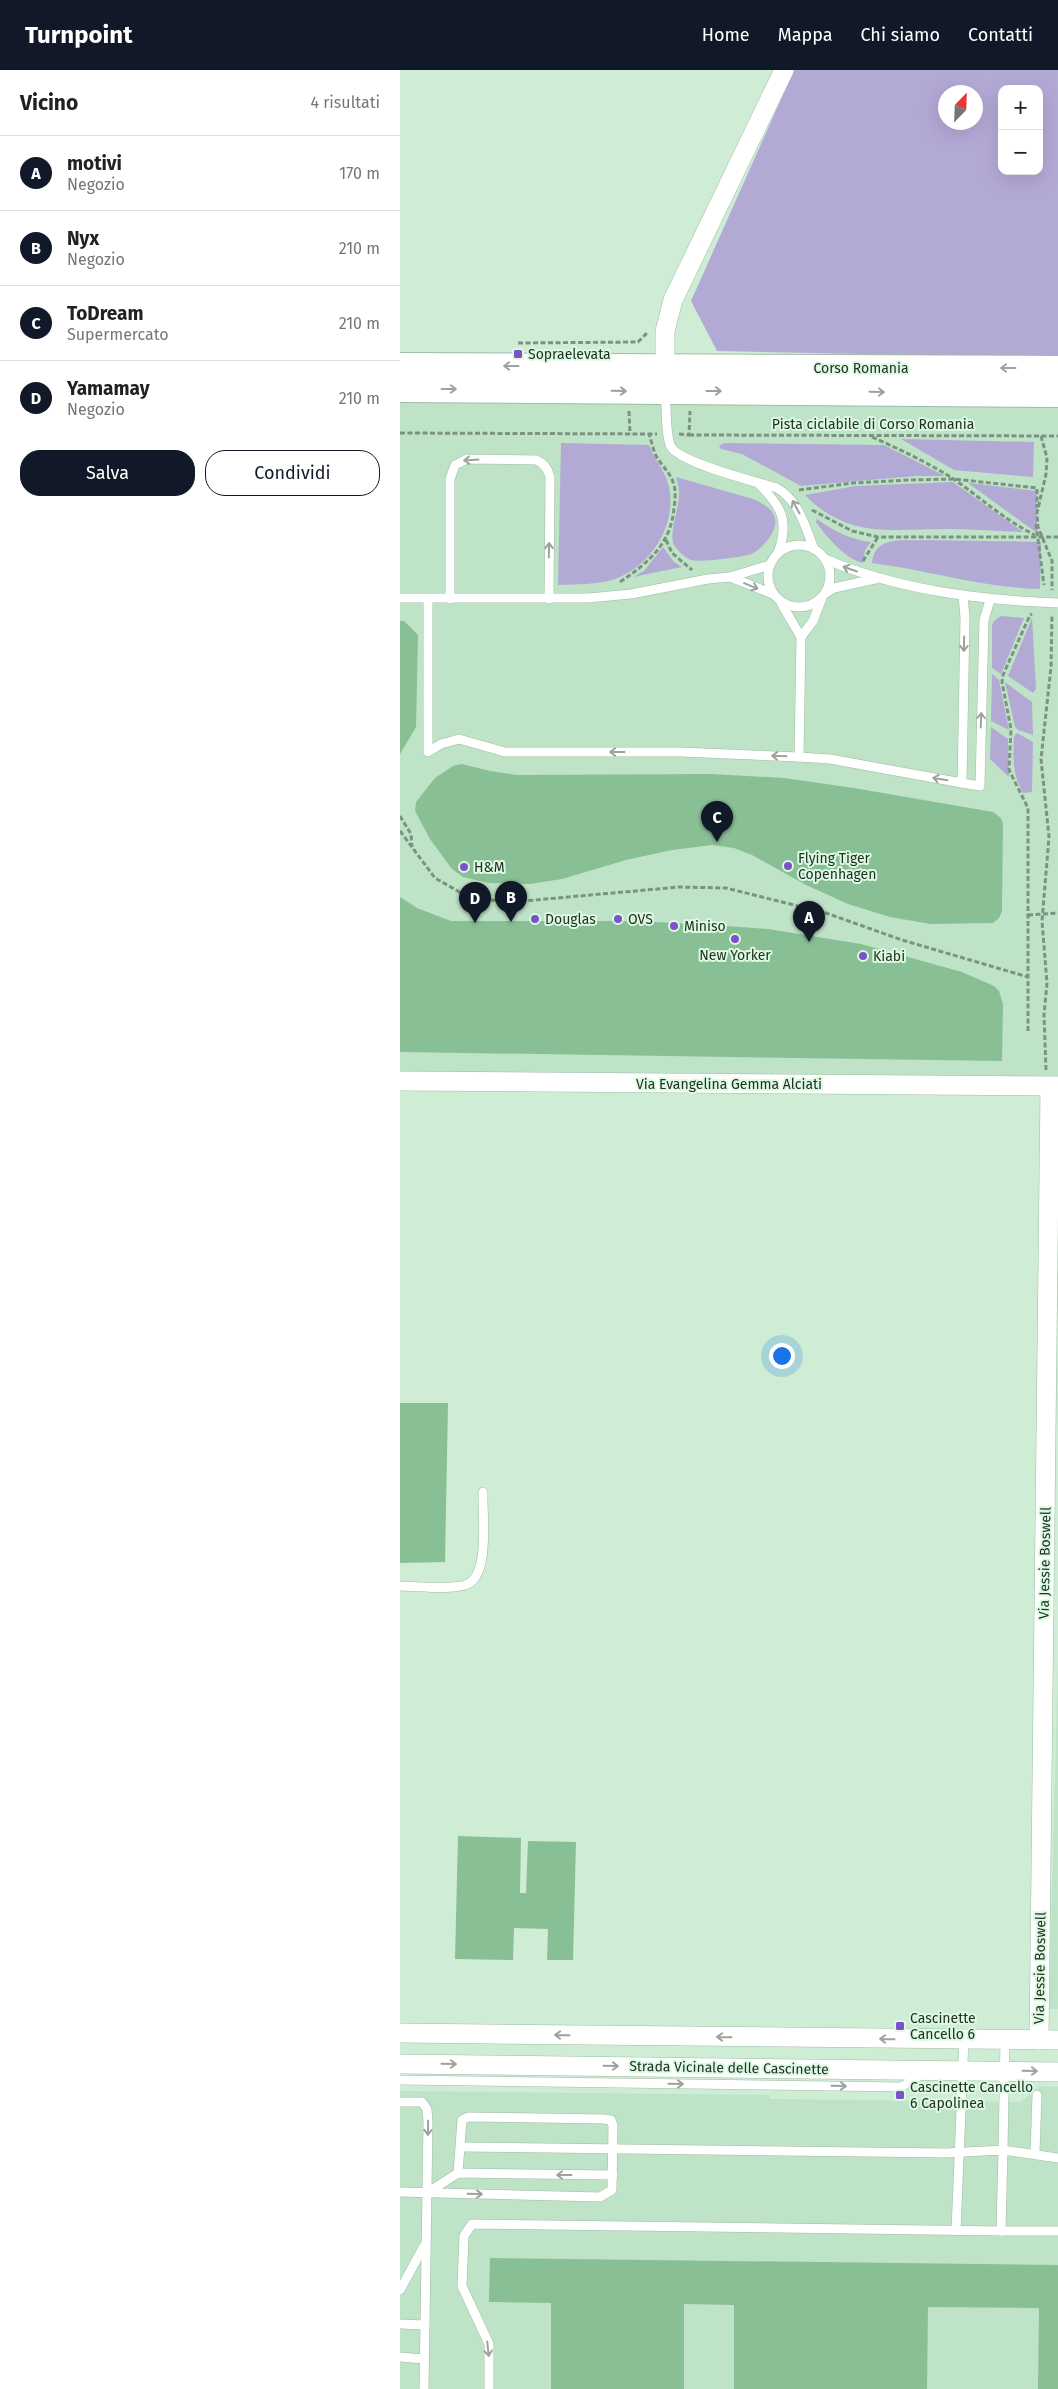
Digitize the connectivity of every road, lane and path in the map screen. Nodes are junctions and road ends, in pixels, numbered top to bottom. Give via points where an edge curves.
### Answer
1 (784, 70) edge
2 (400, 366) edge
3 (1058, 369) edge
4 (665, 379) junction
5 (400, 389) edge
6 (1058, 394) edge
7 (400, 433) edge
8 (630, 434) dead end
9 (649, 434) dead end
10 (689, 434) dead end
11 (870, 435) junction
12 (1041, 436) junction
13 (1058, 436) edge
14 (954, 479) junction
15 (758, 483) junction
16 (799, 490) dead end
17 (810, 510) dead end
18 (1040, 536) junction
19 (1058, 536) edge
20 (878, 537) junction
21 (666, 539) junction
22 (814, 549) junction
23 (778, 553) junction
24 (825, 559) junction
25 (859, 563) dead end
26 (770, 565) junction
27 (730, 577) junction
28 (876, 578) junction
29 (708, 579) junction
30 (1044, 585) dead end
31 (1053, 586) dead end
32 (773, 594) junction
33 (824, 595) junction
34 (963, 595) junction
35 (599, 597) junction
36 (400, 598) edge
37 (428, 599) junction
38 (450, 599) junction
39 (549, 599) junction
40 (990, 600) junction
41 (780, 601) junction
42 (1058, 603) edge
43 (1052, 612) dead end
44 (1036, 614) dead end
45 (801, 637) junction
46 (799, 757) junction
47 (962, 783) junction
48 (400, 816) edge
49 (400, 831) edge
50 (412, 848) junction
51 (1058, 913) edge
52 (1028, 915) junction
53 (1042, 915) junction
54 (1028, 976) junction
55 (1028, 1031) dead end
56 (400, 1081) edge
57 (1051, 1086) edge
58 (482, 1492) dead end
59 (400, 1586) edge
60 (400, 2033) edge
61 (860, 2038) junction
62 (964, 2039) junction
63 (1005, 2040) junction
64 (1049, 2040) edge
65 (400, 2064) edge
66 (860, 2069) junction
67 (929, 2070) junction
68 (963, 2071) junction
69 (1004, 2071) junction
70 (1058, 2072) edge
71 (524, 2073) junction
72 (400, 2080) edge
73 (1037, 2095) dead end
74 (400, 2102) edge
75 (461, 2147) junction
76 (613, 2149) junction
77 (1003, 2150) junction
78 (960, 2153) junction
79 (1035, 2153) junction
80 (1058, 2158) edge
81 (458, 2173) junction
82 (613, 2175) junction
83 (400, 2192) edge
84 (426, 2193) junction
85 (956, 2230) junction
86 (1001, 2231) junction
87 (1058, 2231) edge
88 (426, 2244) junction
89 (400, 2290) edge
90 (400, 2324) edge
91 (425, 2325) junction
92 (400, 2357) edge
93 (424, 2359) junction
94 (424, 2389) edge
95 (489, 2389) edge

1 - 4 street via 673,300 665,331
4 -> 2 main road, Corso Romania
3 -> 4 main road, Corso Romania
5 -> 4 main road, Corso Romania
4 -> 6 main road, Corso Romania
4 - 15 lane via 670,445 679,455 693,462
7 - 8 path
9 - 21 path via 656,455 668,470 674,486 674,514
10 - 11 path, Pista ciclabile di Corso Romania
11 - 12 path, Pista ciclabile di Corso Romania
11 - 14 path
12 - 13 path, Pista ciclabile di Corso Romania
12 - 18 path via 1047,458 1037,513
14 - 16 path via 853,483
14 - 18 path via 1021,528
14 - 18 path via 1037,488
22 -> 15 lane via 791,498 777,488
15 - 23 lane via 774,499 784,521
17 - 20 path via 852,532
18 - 19 path
18 - 20 path
18 - 30 path
18 - 31 path via 1052,561
20 - 25 path via 866,560
21 - 29 path via 672,554 680,562
21 - 35 path via 641,569
22 - 23 lane via 792,546
22 - 24 lane
23 - 26 lane
28 -> 24 lane
24 - 33 lane via 830,574
26 - 27 lane
26 - 32 lane via 768,575
27 - 29 lane
27 -> 32 lane
28 - 33 lane via 834,588
28 - 34 lane
29 - 35 lane
32 - 41 lane
33 - 41 lane via 808,606 798,608
33 - 45 lane via 813,621
34 - 40 lane
34 -> 47 lane
35 - 39 lane
36 - 37 lane
37 - 38 lane
46 -> 37 lane via 680,752 505,752 459,739 440,744 428,752
38 - 39 lane
39 -> 38 lane via 548,470 536,460 466,459 455,465 450,479
40 - 42 lane
47 -> 40 lane via 980,786 984,620
41 - 45 lane
43 - 53 path via 1051,667 1041,759 1049,837
44 - 52 path via 1030,615 1002,682 1011,729 1010,770 1028,808
45 - 46 lane
47 -> 46 lane via 830,759
48 - 50 path via 411,834
49 - 50 path
50 - 54 path via 435,878 470,898 513,902 679,886 726,888 826,913 902,940
51 - 53 path
52 - 53 path
52 - 54 path
53 - 57 path via 1047,983 1044,1015
54 - 55 path
56 - 57 street, Via Evangelina Gemma Alciati
57 - 64 street, Via Jessie Boswell
58 - 59 lane via 483,1553 475,1579 466,1585
61 -> 60 street
62 -> 61 street
61 - 66 street
62 - 63 street
62 - 68 lane
63 - 64 street
63 - 69 lane
65 -> 71 street, Strada Vicinale delle Cascinette
66 - 67 street, Strada Vicinale delle Cascinette
71 -> 66 street, Strada Vicinale delle Cascinette
67 - 68 street, Strada Vicinale delle Cascinette
71 -> 67 lane via 902,2087
68 - 69 street, Strada Vicinale delle Cascinette
68 - 78 lane
69 -> 70 street, Strada Vicinale delle Cascinette
69 - 77 lane
71 - 72 lane
73 - 79 lane
74 -> 84 lane via 422,2102 427,2109
75 - 76 lane
75 - 76 lane via 462,2120 477,2117 611,2120
75 - 81 lane
76 - 78 lane
76 - 82 lane
77 - 78 lane
77 - 79 lane
77 - 86 lane
78 - 85 lane
79 - 80 lane
82 -> 81 lane
81 - 84 lane
84 -> 82 lane via 600,2197 612,2190
83 - 84 lane
84 - 88 lane
85 - 86 lane
85 -> 95 lane via 472,2224 464,2236 462,2286 489,2344
86 - 87 lane
88 - 89 lane
88 - 91 lane
90 - 91 lane
91 - 93 lane
92 - 93 lane
93 - 94 lane

